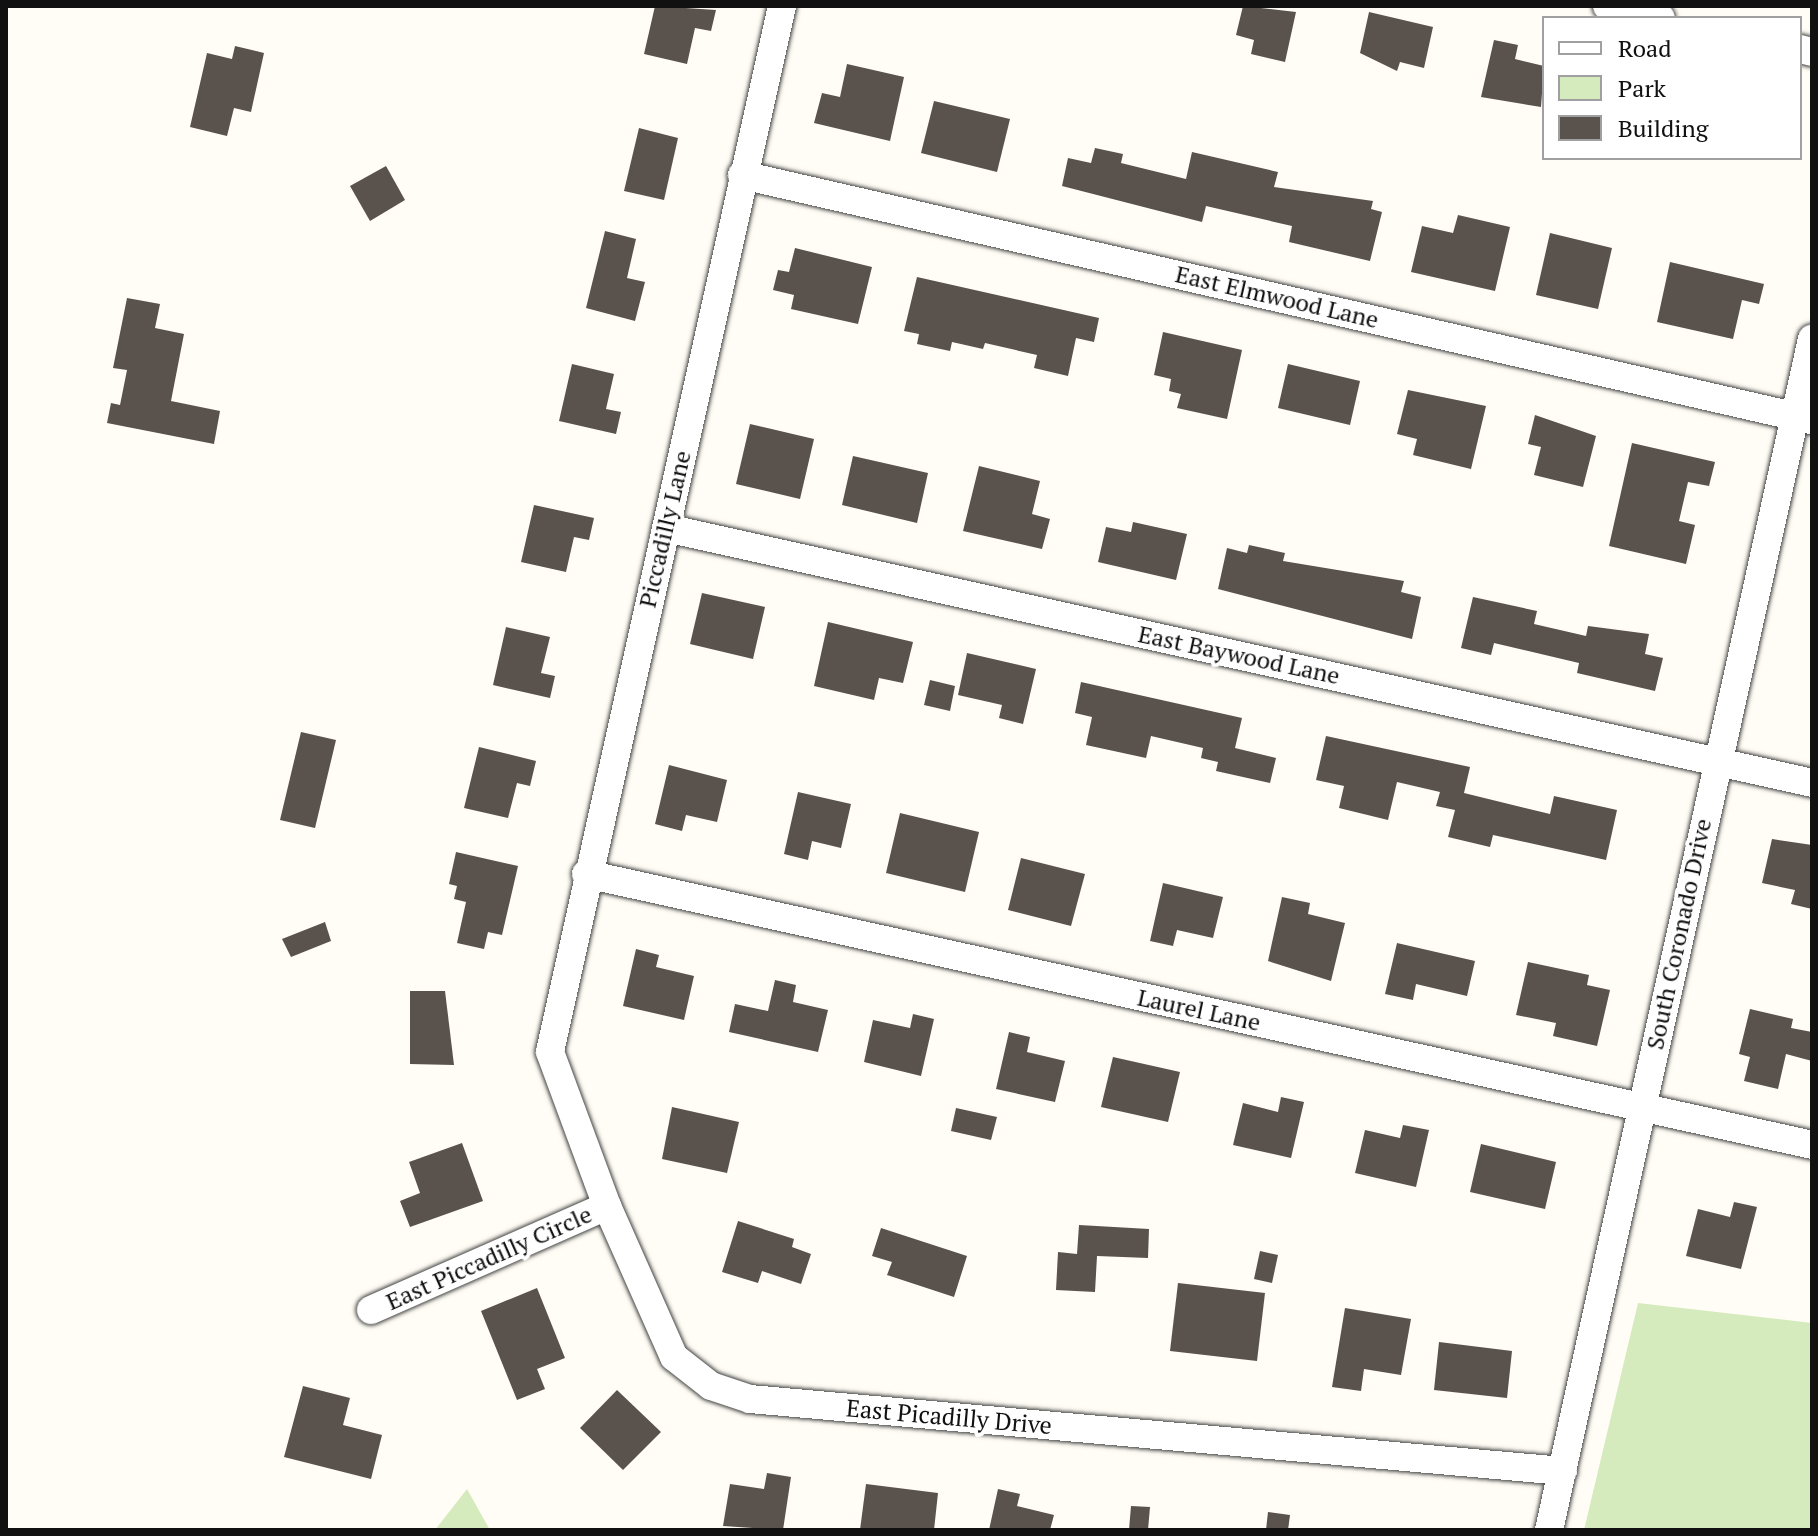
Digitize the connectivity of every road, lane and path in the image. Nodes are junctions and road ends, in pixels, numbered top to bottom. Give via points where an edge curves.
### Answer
1 (782, 6) edge
2 (1607, 6) edge
3 (1652, 16) edge
4 (742, 175) junction
5 (1812, 339) edge
6 (1803, 418) edge
7 (666, 528) junction
8 (1715, 760) junction
9 (1812, 783) edge
10 (586, 874) junction
11 (550, 1052) joint
12 (1643, 1108) junction
13 (1812, 1145) edge
14 (607, 1206) junction
15 (371, 1310) dead end
16 (1563, 1471) junction
17 (1549, 1530) edge

1 - 4 street, Piccadilly Lane
2 - 3 street
4 - 6 street, East Elmwood Lane
4 - 7 street, Piccadilly Lane
5 - 6 street, South Coronado Drive
6 - 8 street, South Coronado Drive
7 - 8 street, East Baywood Lane
7 - 10 street, Piccadilly Lane
8 - 9 street, East Baywood Lane
8 - 12 street, South Coronado Drive
10 - 11 street, Piccadilly Lane
10 - 12 street, Laurel Lane
11 - 14 street, East Picadilly Drive
12 - 13 street, Laurel Lane
12 - 16 street, South Coronado Drive
14 - 15 street, East Piccadilly Circle
14 - 16 street, East Picadilly Drive via 674,1357 711,1386 750,1399
16 - 17 street, South Coronado Drive

